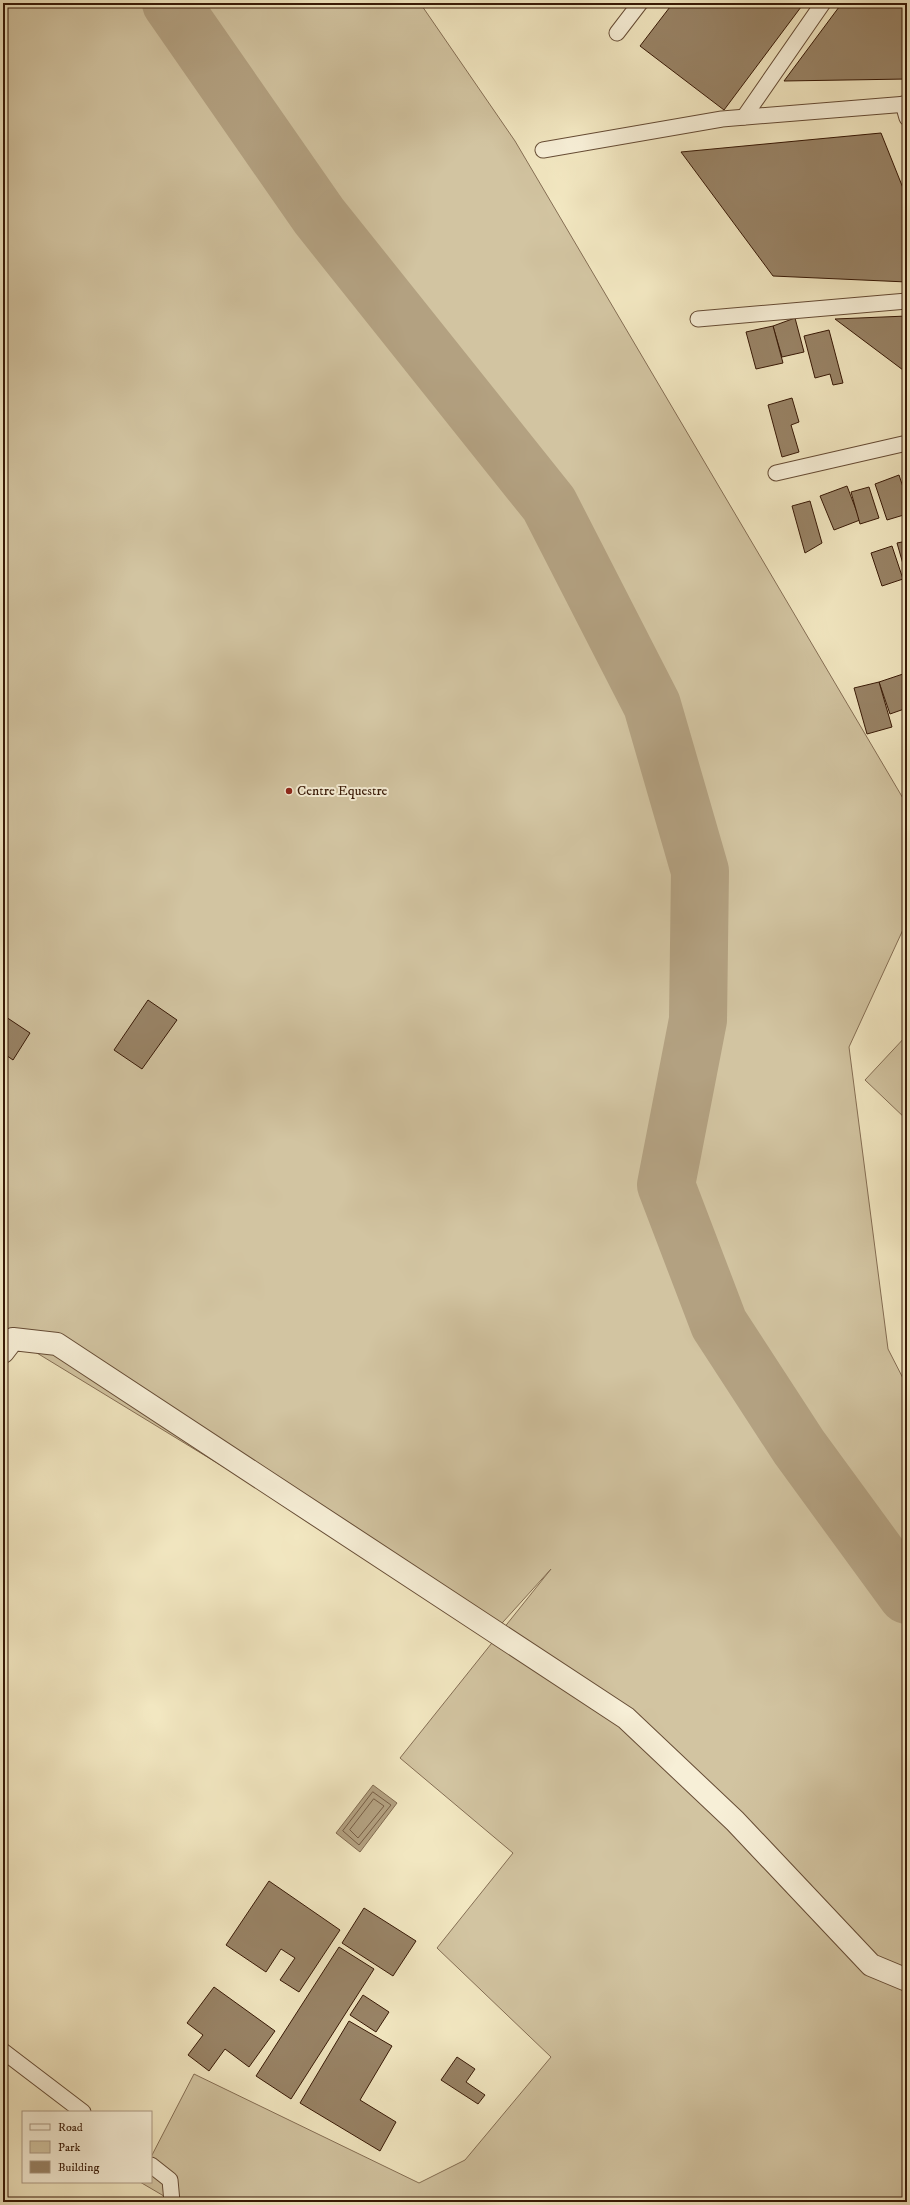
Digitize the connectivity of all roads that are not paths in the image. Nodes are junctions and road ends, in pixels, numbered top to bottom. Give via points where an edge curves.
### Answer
1 (640, 3) edge
2 (823, 3) edge
3 (617, 33) dead end
4 (905, 104) edge
5 (744, 117) junction
6 (907, 118) edge
7 (543, 150) dead end
8 (907, 301) edge
9 (698, 319) dead end
10 (907, 443) edge
11 (776, 473) dead end
12 (3, 1352) edge
13 (907, 1980) edge
14 (3, 2050) edge
15 (82, 2111) edge
16 (152, 2166) edge
17 (172, 2202) edge

1 - 3 lane
2 - 5 lane
4 - 5 lane
4 - 6 lane
5 - 7 lane
8 - 9 lane
10 - 11 lane
12 - 13 street via 13,1339 57,1344 626,1718 735,1821 871,1966
14 - 15 lane
16 - 17 lane via 170,2180

